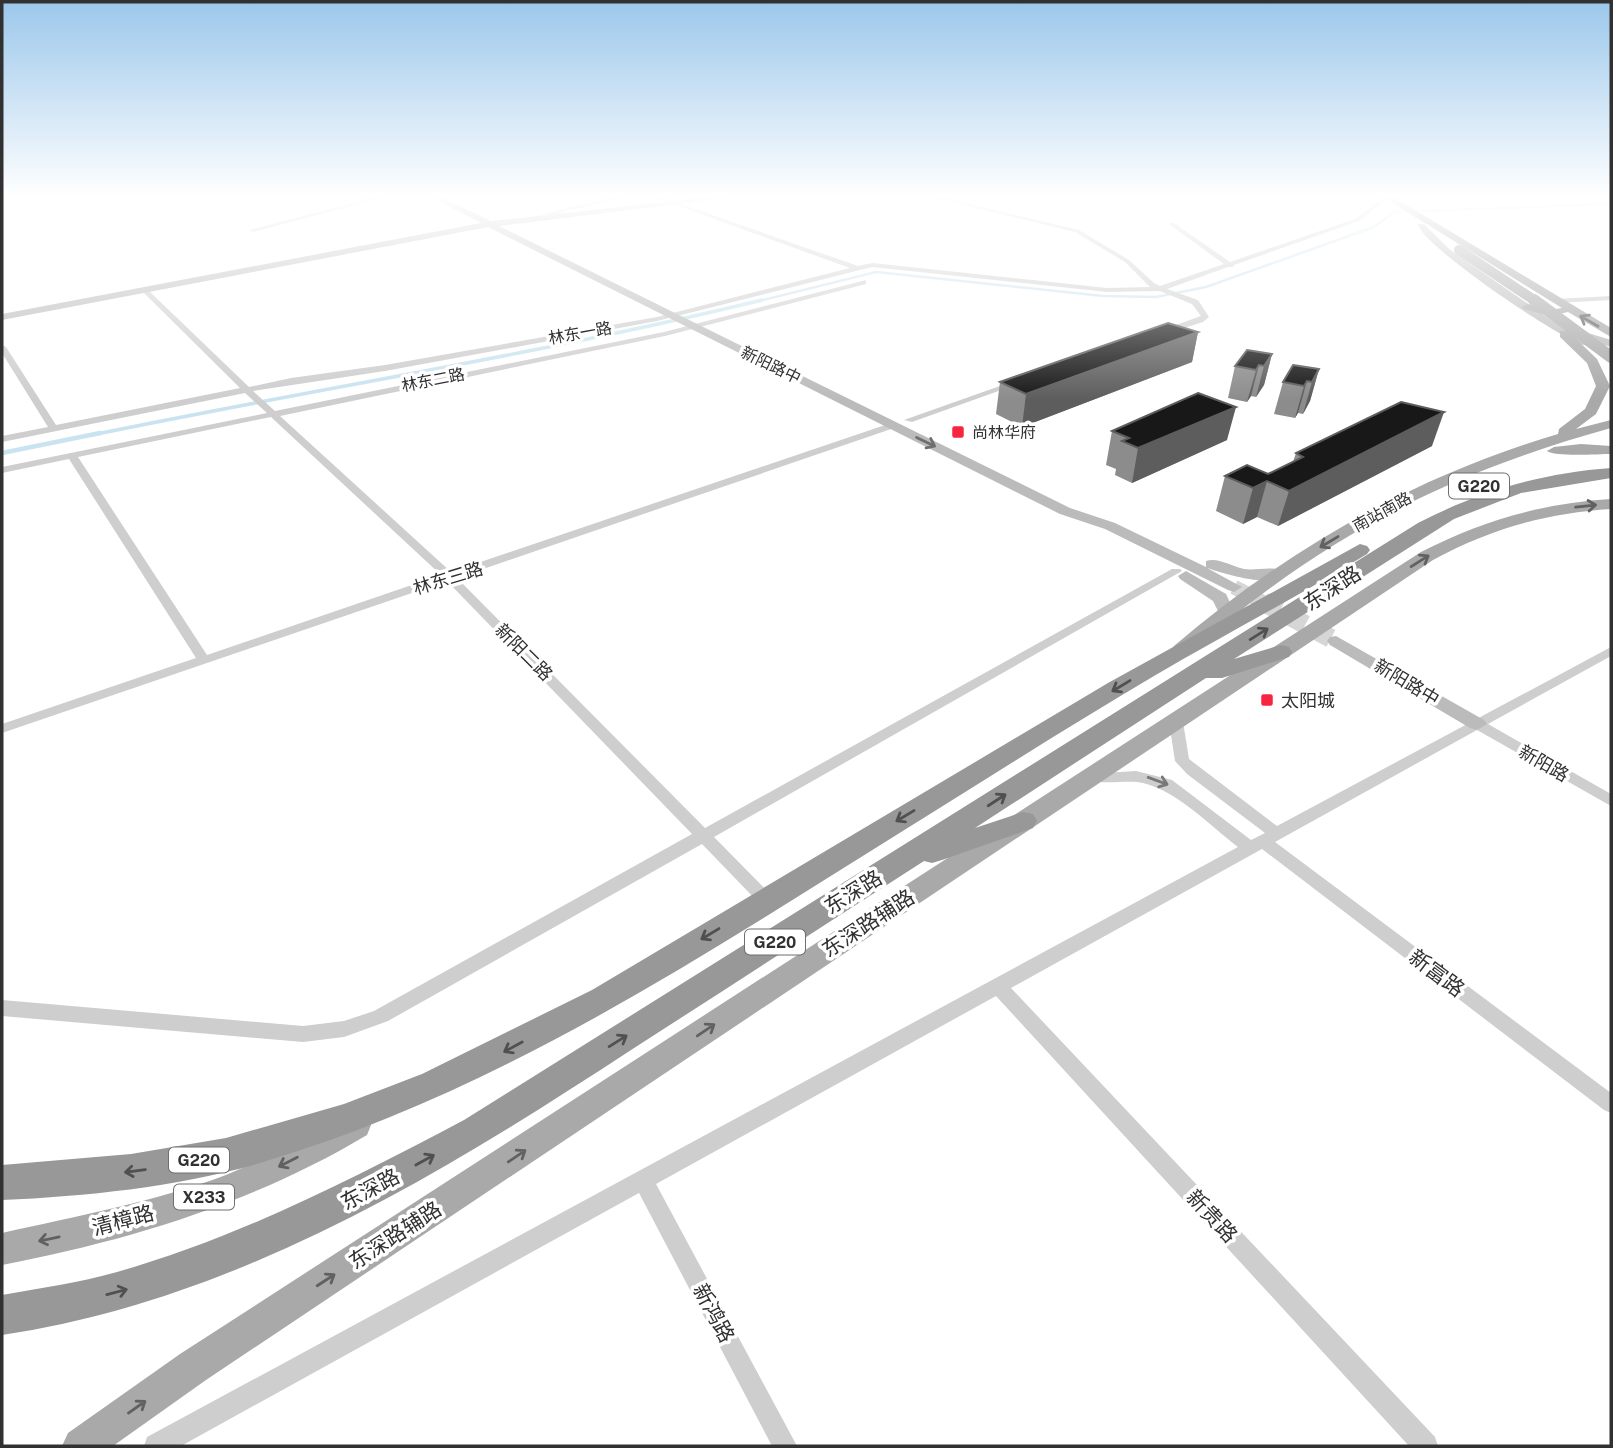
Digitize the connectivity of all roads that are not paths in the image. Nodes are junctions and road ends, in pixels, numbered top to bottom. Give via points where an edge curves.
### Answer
1 (285, 265) edge
2 (290, 265) edge
3 (580, 265) edge
4 (587, 265) edge
5 (847, 265) edge
6 (1131, 265) edge
7 (1235, 265) edge
8 (1466, 265) edge
9 (1481, 265) edge
10 (1493, 265) edge
11 (1231, 266) joint
12 (857, 268) junction
13 (863, 282) dead end
14 (1164, 291) junction
15 (148, 292) junction
16 (1611, 298) edge
17 (1556, 301) junction
18 (1528, 307) junction
19 (1567, 308) junction
20 (2, 318) edge
21 (691, 319) junction
22 (1548, 321) junction
23 (1611, 333) edge
24 (1564, 334) junction
25 (1147, 338) edge
26 (1611, 344) edge
27 (2, 348) edge
28 (1611, 350) edge
29 (1611, 357) edge
30 (1028, 379) edge
31 (247, 390) junction
32 (272, 414) junction
33 (909, 420) junction
34 (1611, 424) edge
35 (894, 425) junction
36 (54, 429) junction
37 (2, 439) edge
38 (1523, 450) junction
39 (1611, 450) edge
40 (71, 456) junction
41 (1611, 464) edge
42 (2, 470) edge
43 (1611, 473) edge
44 (1439, 481) junction
45 (1611, 503) edge
46 (1110, 526) junction
47 (1370, 554) junction
48 (1176, 571) junction
49 (1279, 574) junction
50 (449, 576) junction
51 (1234, 587) tunnel mouth
52 (1226, 611) junction
53 (1336, 641) tunnel mouth
54 (1611, 650) edge
55 (1180, 651) junction
56 (1281, 652) junction
57 (204, 660) junction
58 (1180, 683) junction
59 (1176, 722) junction
60 (1477, 724) junction
61 (2, 729) edge
62 (1091, 777) junction
63 (1611, 801) edge
64 (1023, 821) junction
65 (704, 836) junction
66 (1263, 841) junction
67 (891, 867) junction
68 (766, 900) junction
69 (998, 986) junction
70 (2, 1008) edge
71 (389, 1103) junction
72 (1611, 1104) edge
73 (643, 1180) junction
74 (2, 1183) edge
75 (2, 1249) edge
76 (2, 1315) edge
77 (81, 1446) edge
78 (156, 1446) edge
79 (785, 1446) edge
80 (1426, 1446) edge

1 - 20 main road
2 - 15 main road
3 - 21 main road, 新阳路中
4 - 21 main road, 新阳路中
5 - 12 street
6 - 14 street
7 - 11 street
8 - 18 main road
9 - 29 main road, bridge
10 - 17 main road
11 - 14 street
12 - 14 street, 林东一路 via 885,265 1107,290
12 - 21 street, 林东一路
13 - 21 street, 林东二路
14 - 25 street via 1195,302 1205,317
15 - 20 main road
15 - 31 street, 新阳二路
16 - 17 street
17 - 19 main road
18 - 19 main road via 1554,313
18 - 22 main road
23 -> 19 main road
21 - 31 street, 林东一路
21 - 32 street, 林东二路
21 - 33 main road, 新阳路中
21 - 35 main road, 新阳路中
22 - 24 main road
22 - 26 main road
24 - 28 main road
24 - 38 main road via 1597,369 1601,393 1576,425
27 - 36 street
30 - 33 street
31 - 32 street, 新阳二路
31 - 36 street, 林东一路
32 - 40 street, 林东二路
32 - 50 street, 新阳二路
33 - 46 main road, 新阳路中 via 1081,504
34 - 38 main road, 南站南路
35 -> 46 main road, 新阳路中 via 1065,511
35 - 50 street, 林东三路
36 - 37 street, 林东一路
38 - 44 main road, 南站南路
39 - 44 main road via 1551,452
40 - 42 street, 林东二路
40 - 57 street
41 - 47 highway, 东深路 / G220 via 1522,474 1473,488 1427,509
43 - 47 highway, 东深路 / G220 via 1529,483 1481,498
44 -> 49 main road, 南站南路
56 -> 45 main road, 东深路辅路 via 1427,556 1464,537 1538,513
46 - 48 main road via 1130,548
46 - 49 main road via 1154,537 1225,570
46 - 51 main road, 新阳路中
47 - 55 highway, 东深路 / G220
58 -> 47 highway, 东深路 / G220
48 - 52 main road via 1220,597
48 - 65 street
49 - 52 main road, 南站南路
50 - 57 street, 林东三路
50 - 65 street, 新阳二路
52 - 55 main road, 南站南路
53 - 60 main road, 新阳路中
54 - 60 street
55 -> 68 highway, 东深路 / G220
56 - 58 highway
56 - 59 main road, 东深路辅路
57 - 61 street, 林东三路
67 -> 58 highway, 东深路 / G220
59 - 62 main road, 东深路辅路
59 - 66 street via 1182,761
60 - 63 street, 新阳路
60 - 66 street
62 - 64 main road, 东深路辅路
62 -> 66 street via 1155,778
64 - 67 highway
77 -> 64 main road, 东深路辅路 via 193,1367
65 - 68 street, 新阳二路
65 - 70 street via 381,1016 344,1029 303,1034
66 - 69 street
66 - 72 street, 新富路
76 -> 67 highway, 东深路 / G220 via 116,1292 270,1239 365,1193 477,1131
68 -> 71 highway, 东深路 / G220 via 505,1051
69 - 73 street
69 - 80 street, 新贵路
71 -> 74 highway, 东深路 / G220 via 259,1146 195,1161
71 -> 75 main road, 清樟路 / X233 via 321,1145 215,1194
73 - 78 street
73 - 79 street, 新鸿路

